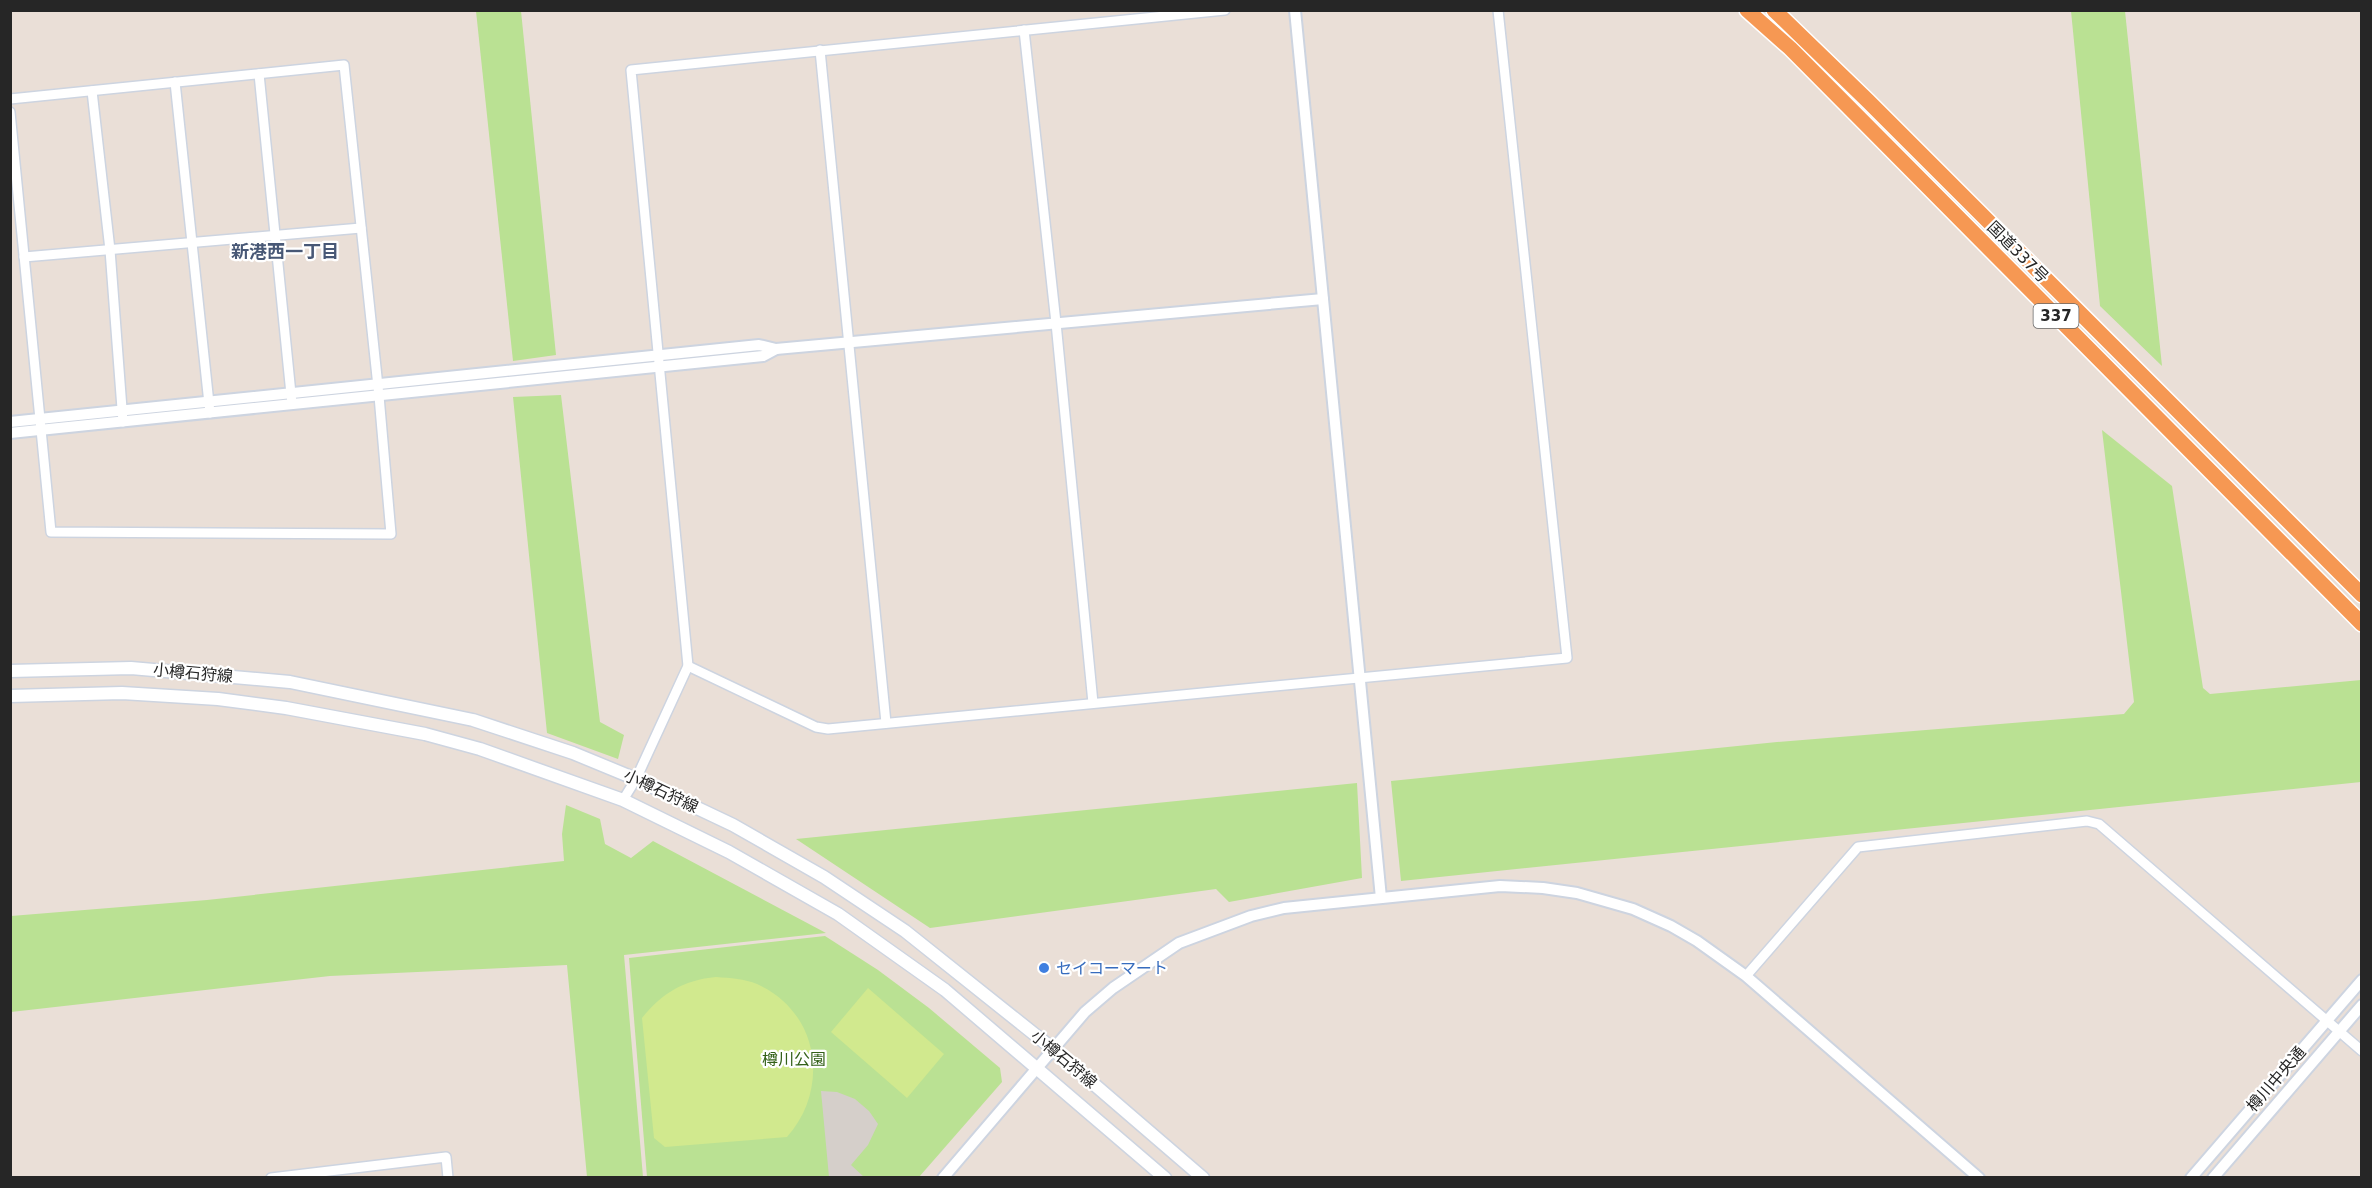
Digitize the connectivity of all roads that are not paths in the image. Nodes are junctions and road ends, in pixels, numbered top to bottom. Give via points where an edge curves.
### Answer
1 (1225, 10) edge
2 (1295, 10) edge
3 (1498, 10) edge
4 (1748, 10) edge
5 (1774, 10) edge
6 (1024, 30) junction
7 (820, 50) junction
8 (259, 74) junction
9 (175, 82) junction
10 (92, 91) junction
11 (10, 99) edge
12 (10, 112) edge
13 (361, 228) junction
14 (275, 235) junction
15 (191, 243) junction
16 (110, 250) junction
17 (24, 257) junction
18 (1323, 299) junction
19 (1056, 323) junction
20 (849, 342) junction
21 (658, 361) junction
22 (378, 390) junction
23 (291, 399) junction
24 (209, 407) junction
25 (122, 416) junction
26 (10, 422) edge
27 (41, 424) junction
28 (10, 433) edge
29 (2361, 595) edge
30 (2361, 624) edge
31 (688, 666) junction
32 (10, 671) edge
33 (1360, 677) junction
34 (10, 696) edge
35 (1093, 703) junction
36 (886, 723) junction
37 (636, 779) junction
38 (623, 800) junction
39 (1382, 898) junction
40 (1746, 976) junction
41 (2361, 980) edge
42 (2361, 1005) edge
43 (2326, 1021) junction
44 (2339, 1032) junction
45 (1053, 1049) junction
46 (2361, 1051) edge
47 (1038, 1068) junction
48 (271, 1178) edge
49 (448, 1178) edge
50 (943, 1178) edge
51 (1165, 1178) edge
52 (1203, 1178) edge
53 (1979, 1178) edge
54 (2191, 1178) edge
55 (2213, 1178) edge

1 - 6 street
2 - 18 street
3 - 33 street via 1567,658
4 - 30 highway, 国道337号 / 337
5 - 29 highway, 国道337号 / 337
6 - 7 street
6 - 19 street
7 - 20 street
7 - 21 street via 631,70
8 - 9 street
8 - 13 street via 344,65
8 - 14 street
9 - 10 street
9 - 15 street
10 - 11 street
10 - 16 street
12 - 17 street
13 - 14 street
13 - 22 street
14 - 15 street
14 - 23 street
15 - 16 street
15 - 24 street
16 - 17 street
16 - 25 street
17 - 27 street
18 - 19 street
18 - 33 street
19 - 20 street
19 - 35 street
20 - 21 street via 777,349 763,356
20 - 36 street
21 - 22 street
21 - 31 street
22 - 23 street
22 - 27 street via 391,534 51,532
23 - 24 street
24 - 25 street
25 - 27 street
26 - 27 street
27 - 28 street
31 - 36 street via 816,727
31 - 37 street
32 - 37 main road, 小樽石狩線 via 131,668 290,682 473,720 573,753
33 - 35 street
33 - 39 street
34 - 38 main road, 小樽石狩線 via 122,693 286,708 425,734 480,749
35 - 36 street
37 - 38 street
37 - 45 main road, 小樽石狩線 via 733,825 859,899
38 - 47 main road, 小樽石狩線 via 729,852 837,914 945,990
39 - 40 street via 1500,886 1577,893 1671,926
39 - 45 street via 1251,915 1179,943 1113,988 1085,1012
40 - 43 street via 1858,847 2086,821 2099,824
40 - 53 street
41 - 43 street, 樽川中央通
42 - 44 street, 樽川中央通
43 - 44 street
43 - 54 street, 樽川中央通
44 - 46 street
44 - 55 street, 樽川中央通
45 - 47 street
45 - 52 main road, 小樽石狩線
47 - 50 street
47 - 51 main road, 小樽石狩線
48 - 49 street via 446,1157

